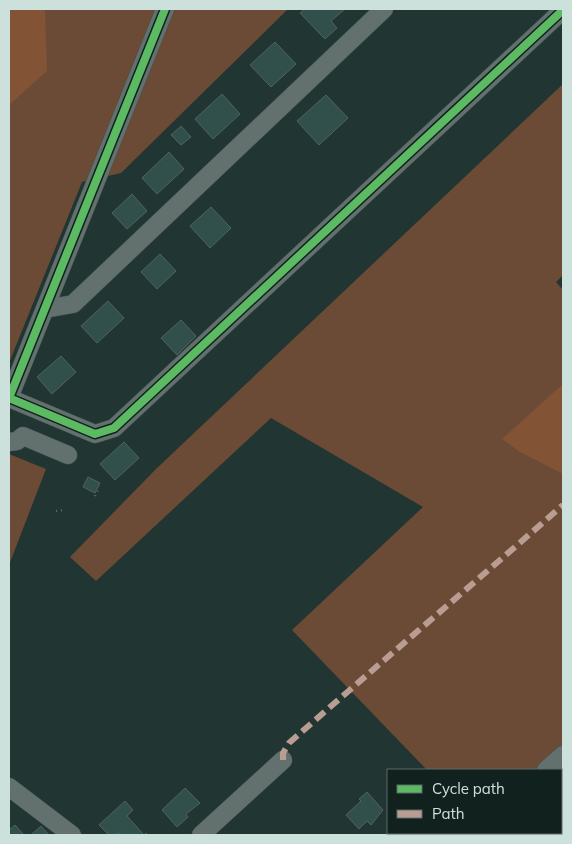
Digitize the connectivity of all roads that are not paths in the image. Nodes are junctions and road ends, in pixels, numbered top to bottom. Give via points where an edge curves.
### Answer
1 (165, 9) edge
2 (384, 9) edge
3 (563, 10) edge
4 (44, 309) junction
5 (9, 398) edge
6 (9, 442) edge
7 (68, 455) dead end
8 (563, 755) edge
9 (283, 760) dead end
10 (547, 769) edge
11 (9, 787) edge
12 (72, 835) edge
13 (201, 835) edge

1 - 4 street
2 - 4 street via 72,304
3 - 5 street via 114,428 95,434
4 - 5 street
6 - 7 street via 24,436
8 - 10 street
9 - 13 street
11 - 12 street

